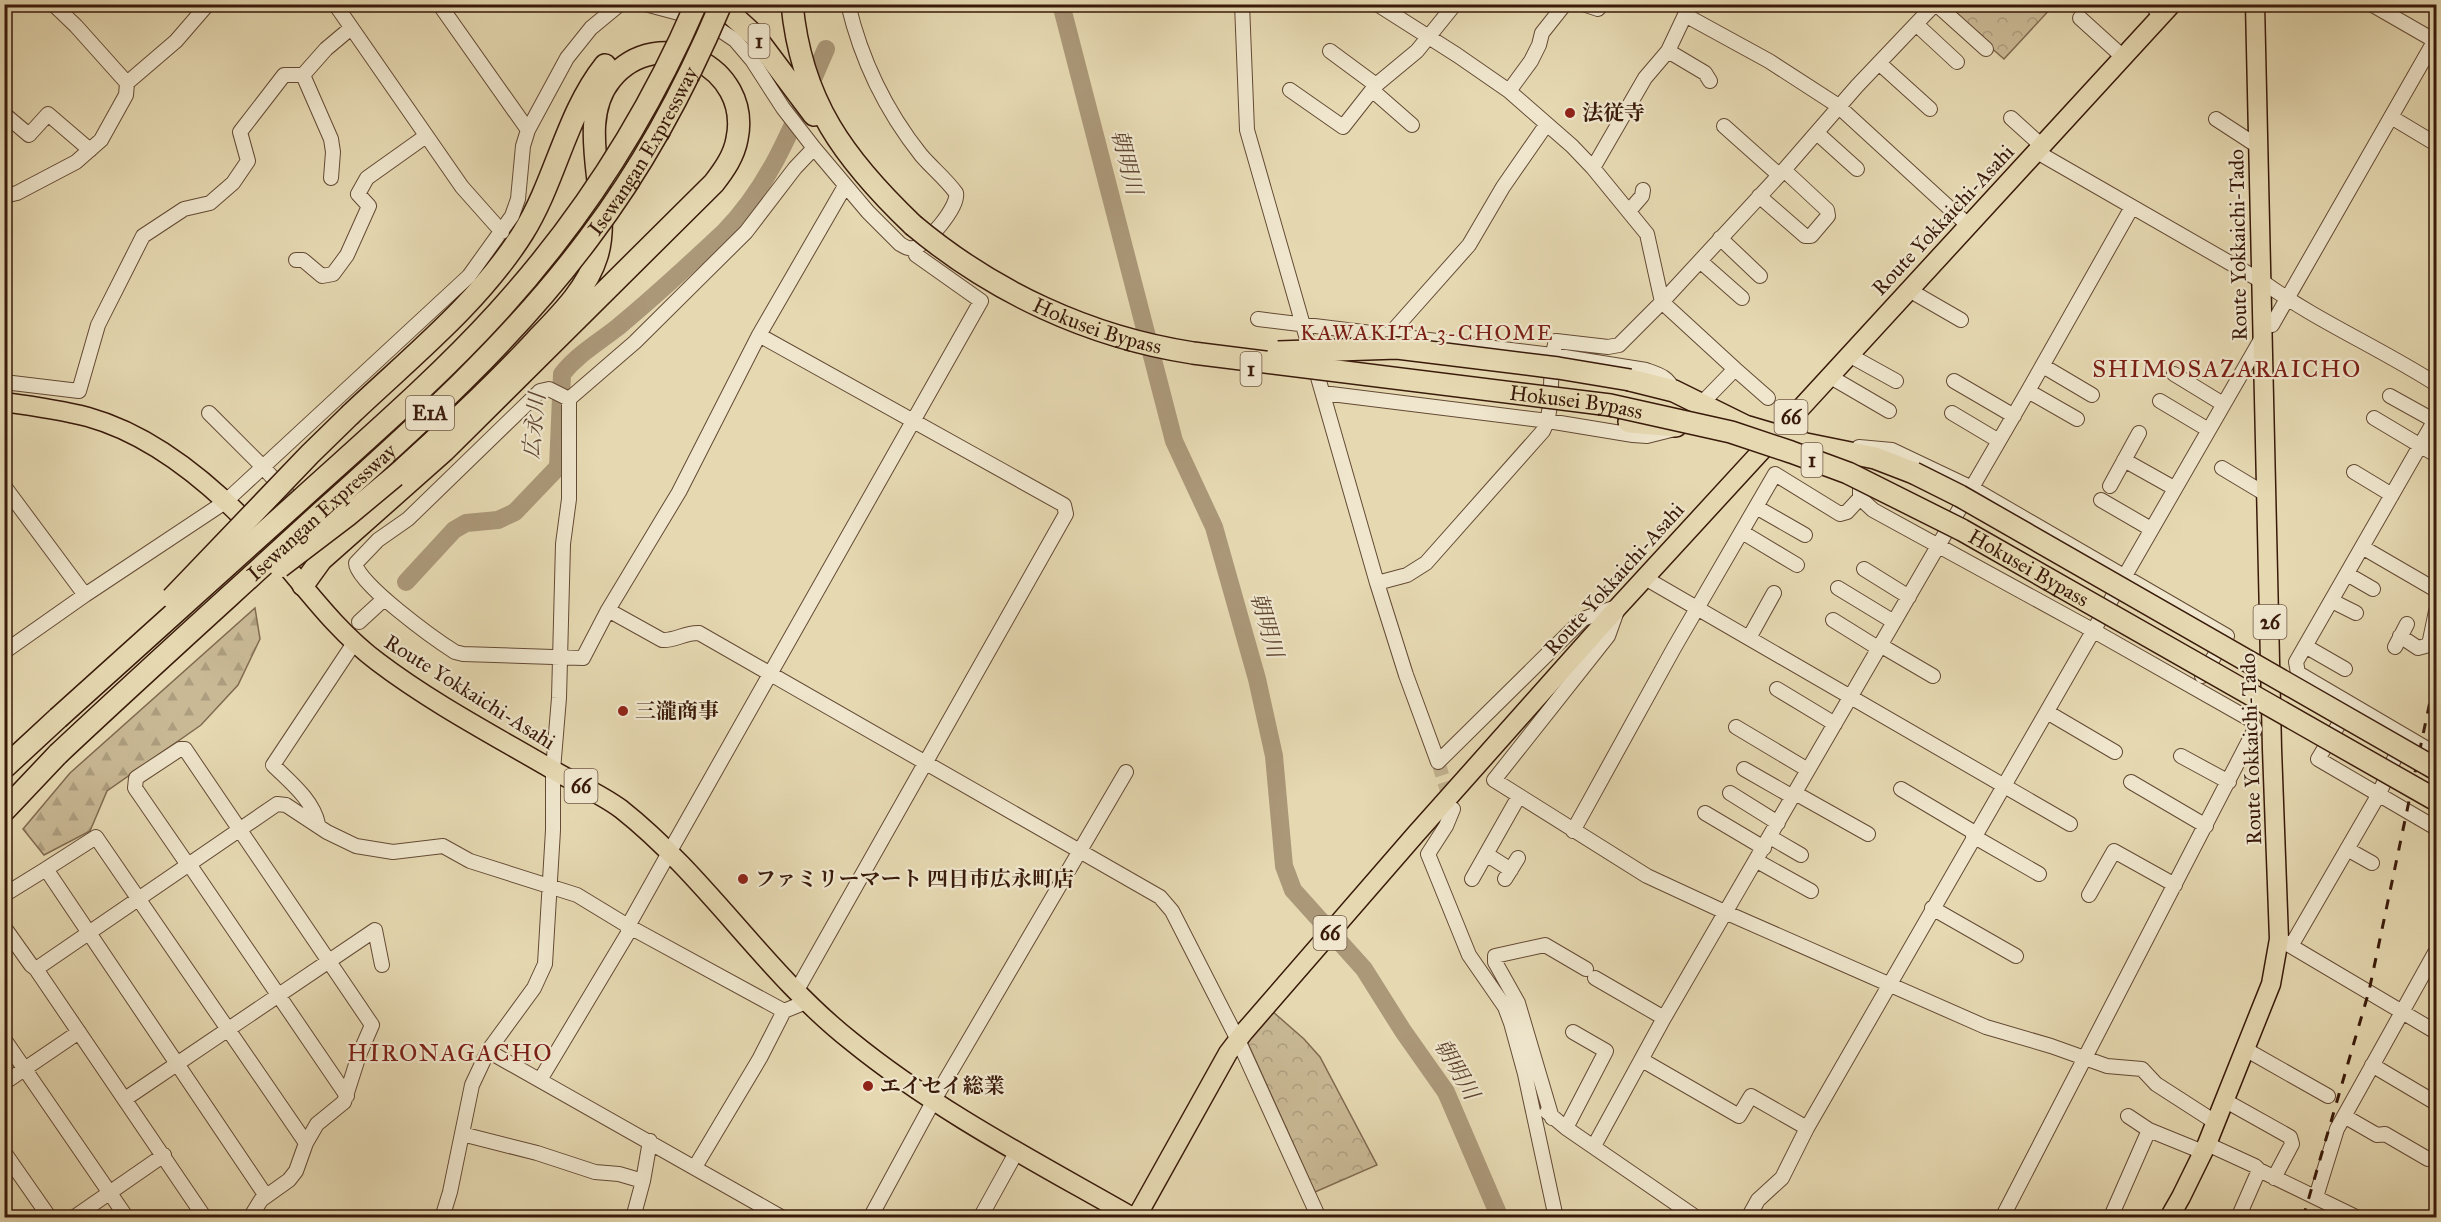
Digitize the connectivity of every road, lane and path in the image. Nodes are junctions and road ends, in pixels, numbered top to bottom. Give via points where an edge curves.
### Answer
1 (53, 4) edge
2 (208, 4) edge
3 (335, 4) edge
4 (439, 4) edge
5 (620, 4) edge
6 (645, 4) edge
7 (696, 4) edge
8 (720, 4) edge
9 (792, 4) edge
10 (797, 4) edge
11 (848, 4) edge
12 (1242, 4) edge
13 (1377, 4) edge
14 (1455, 4) edge
15 (1566, 4) edge
16 (1583, 4) edge
17 (1602, 4) edge
18 (1936, 4) edge
19 (2255, 4) edge
20 (2371, 4) edge
21 (2161, 8) edge
22 (1686, 10) edge
23 (2080, 18) dead end
24 (1916, 24) junction
25 (351, 28) junction
26 (1428, 38) junction
27 (2433, 43) edge
28 (1986, 49) dead end
29 (1330, 51) dead end
30 (1668, 51) junction
31 (2123, 57) junction
32 (1956, 62) dead end
33 (1879, 63) junction
34 (799, 71) junction
35 (303, 75) junction
36 (1710, 81) dead end
37 (127, 83) junction
38 (1374, 87) junction
39 (1290, 90) dead end
40 (1509, 91) junction
41 (812, 104) junction
42 (1839, 108) junction
43 (1930, 109) dead end
44 (4, 114) edge
45 (2391, 117) junction
46 (2011, 118) dead end
47 (2216, 119) dead end
48 (1546, 124) junction
49 (1412, 125) dead end
50 (1724, 126) dead end
51 (528, 130) junction
52 (1817, 133) junction
53 (426, 136) junction
54 (2436, 144) edge
55 (2259, 147) junction
56 (814, 148) junction
57 (2039, 149) junction
58 (90, 150) junction
59 (1593, 168) junction
60 (1857, 169) dead end
61 (1782, 172) junction
62 (330, 178) dead end
63 (845, 186) junction
64 (1643, 190) dead end
65 (4, 196) edge
66 (1759, 196) junction
67 (2132, 207) junction
68 (1629, 211) junction
69 (1969, 226) junction
70 (502, 232) junction
71 (1720, 238) junction
72 (913, 248) junction
73 (296, 260) dead end
74 (1700, 261) junction
75 (1760, 276) dead end
76 (2263, 282) junction
77 (1910, 290) junction
78 (1742, 298) dead end
79 (2287, 299) junction
80 (1662, 302) junction
81 (1258, 319) dead end
82 (1961, 320) dead end
83 (1304, 324) junction
84 (2268, 331) junction
85 (1390, 334) junction
86 (759, 335) junction
87 (1112, 335) junction
88 (1169, 349) junction
89 (1552, 355) junction
90 (1849, 355) junction
91 (2043, 366) junction
92 (1735, 369) junction
93 (2174, 374) dead end
94 (1829, 376) junction
95 (1896, 381) dead end
96 (1954, 381) dead end
97 (4, 382) edge
98 (2436, 384) edge
99 (1674, 391) junction
100 (2028, 391) junction
101 (1323, 393) junction
102 (1761, 395) dead end
103 (2092, 395) dead end
104 (2391, 396) dead end
105 (565, 397) junction
106 (2160, 400) dead end
107 (4, 402) edge
108 (2223, 404) junction
109 (1700, 405) junction
110 (1889, 411) dead end
111 (209, 413) dead end
112 (1952, 413) dead end
113 (2014, 416) junction
114 (2374, 418) dead end
115 (2077, 419) dead end
116 (2436, 420) edge
117 (1548, 421) junction
118 (914, 422) junction
119 (1679, 426) junction
120 (2208, 429) junction
121 (2139, 434) dead end
122 (1769, 441) junction
123 (1999, 441) junction
124 (2421, 445) junction
125 (1833, 449) junction
126 (2436, 454) edge
127 (2124, 460) junction
128 (263, 467) junction
129 (2222, 468) dead end
130 (2354, 472) dead end
131 (4, 486) edge
132 (2110, 486) dead end
133 (1972, 488) junction
134 (2174, 488) junction
135 (1860, 493) junction
136 (2267, 495) junction
137 (2392, 495) junction
138 (2101, 500) dead end
139 (225, 502) junction
140 (1756, 507) junction
141 (2151, 530) junction
142 (1742, 532) junction
143 (1805, 535) dead end
144 (326, 536) dead end
145 (374, 536) junction
146 (1938, 545) junction
147 (2362, 547) junction
148 (1797, 565) dead end
149 (1864, 569) dead end
150 (2347, 574) junction
151 (2124, 577) junction
152 (1645, 578) junction
153 (1377, 583) junction
154 (303, 585) junction
155 (1838, 588) dead end
156 (2373, 589) dead end
157 (2436, 590) edge
158 (1774, 593) dead end
159 (85, 595) junction
160 (1909, 597) junction
161 (384, 599) junction
162 (2332, 601) junction
163 (1618, 607) junction
164 (1698, 608) junction
165 (608, 610) junction
166 (2436, 611) edge
167 (2356, 613) dead end
168 (1833, 620) dead end
169 (360, 622) dead end
170 (1894, 622) junction
171 (2094, 631) junction
172 (2401, 636) dead end
173 (1749, 638) junction
174 (354, 643) junction
175 (2305, 646) junction
176 (1879, 647) junction
177 (4, 652) edge
178 (559, 658) junction
179 (2212, 661) junction
180 (2345, 669) dead end
181 (771, 674) junction
182 (1933, 676) dead end
183 (2195, 688) junction
184 (1776, 689) dead end
185 (1850, 696) junction
186 (2271, 696) junction
187 (2350, 704) junction
188 (2047, 712) junction
189 (58, 718) junction
190 (1834, 724) junction
191 (1736, 727) dead end
192 (2333, 733) junction
193 (2404, 736) junction
194 (2248, 744) junction
195 (2272, 749) junction
196 (2115, 752) dead end
197 (58, 754) junction
198 (2436, 754) edge
199 (2181, 756) dead end
200 (925, 763) junction
201 (4, 768) edge
202 (1744, 769) dead end
203 (2436, 769) edge
204 (553, 770) junction
205 (1808, 770) junction
206 (1126, 772) dead end
207 (2131, 782) dead end
208 (2229, 782) junction
209 (2003, 784) junction
210 (1901, 789) dead end
211 (1730, 793) dead end
212 (2379, 794) junction
213 (1794, 795) junction
214 (1519, 796) junction
215 (2436, 800) edge
216 (1454, 809) dead end
217 (4, 811) edge
218 (1705, 813) dead end
219 (2436, 815) edge
220 (1778, 823) junction
221 (318, 824) junction
222 (2070, 824) dead end
223 (2206, 826) junction
224 (2436, 828) edge
225 (240, 829) junction
226 (1573, 831) junction
227 (1868, 834) dead end
228 (1974, 835) junction
229 (1767, 842) junction
230 (2348, 849) junction
231 (670, 851) junction
232 (1079, 851) junction
233 (1486, 854) junction
234 (1801, 855) dead end
235 (1757, 861) junction
236 (2372, 863) dead end
237 (189, 864) junction
238 (46, 869) junction
239 (1511, 869) dead end
240 (2040, 874) dead end
241 (1472, 879) dead end
242 (2175, 885) junction
243 (551, 886) junction
244 (1811, 891) dead end
245 (4, 894) edge
246 (2089, 895) dead end
247 (139, 898) junction
248 (1932, 908) junction
249 (1727, 914) junction
250 (628, 926) junction
251 (4, 927) edge
252 (88, 933) junction
253 (2285, 943) junction
254 (2436, 951) edge
255 (2016, 956) dead end
256 (329, 961) junction
257 (382, 965) dead end
258 (36, 969) junction
259 (1890, 984) junction
260 (801, 994) junction
261 (279, 995) junction
262 (784, 1011) junction
263 (2402, 1011) junction
264 (1664, 1018) junction
265 (228, 1030) junction
266 (79, 1032) junction
267 (1573, 1032) dead end
268 (2436, 1032) edge
269 (1241, 1036) junction
270 (4, 1039) edge
271 (2245, 1049) junction
272 (488, 1051) junction
273 (2084, 1058) junction
274 (1642, 1060) junction
275 (177, 1063) junction
276 (2372, 1065) junction
277 (24, 1069) junction
278 (1525, 1074) junction
279 (538, 1079) junction
280 (4, 1083) edge
281 (347, 1096) junction
282 (2328, 1096) dead end
283 (125, 1099) junction
284 (934, 1100) junction
285 (2224, 1100) junction
286 (2436, 1104) edge
287 (2128, 1116) dead end
288 (2344, 1116) junction
289 (1552, 1118) junction
290 (2216, 1122) junction
291 (1566, 1128) junction
292 (1807, 1128) junction
293 (2149, 1130) junction
294 (462, 1134) junction
295 (306, 1143) junction
296 (649, 1144) junction
297 (1593, 1146) junction
298 (2205, 1148) junction
299 (4, 1152) edge
300 (1017, 1152) junction
301 (164, 1155) junction
302 (2428, 1159) dead end
303 (695, 1167) junction
304 (2259, 1170) junction
305 (2274, 1178) junction
306 (643, 1181) junction
307 (110, 1192) junction
308 (266, 1196) junction
309 (2316, 1197) junction
310 (2113, 1212) dead end
311 (50, 1218) edge
312 (73, 1218) edge
313 (127, 1218) edge
314 (205, 1218) edge
315 (250, 1218) edge
316 (442, 1218) edge
317 (633, 1218) edge
318 (783, 1218) edge
319 (870, 1218) edge
320 (980, 1218) edge
321 (1135, 1218) edge
322 (1319, 1218) edge
323 (1556, 1218) edge
324 (1697, 1218) edge
325 (1748, 1218) edge
326 (2002, 1218) edge
327 (2169, 1218) edge
328 (2238, 1218) edge
329 (2358, 1218) edge

1 - 37 street
2 - 37 street via 176,41
3 - 25 street
4 - 51 street
5 - 51 street via 580,40
6 - 56 street via 694,16 726,32 752,60
7 - 189 highway, Isewangan Expressway / E1A, bridge via 660,80 603,178 573,222 496,314 399,410
8 - 34 highway, 1
8 - 197 highway, Isewangan Expressway / E1A, bridge via 681,90 620,194 577,254 510,333 415,427
9 - 34 highway, 1
10 - 34 highway
11 - 72 street via 864,57 885,100 914,146 952,187 957,198 937,228
12 - 83 street via 1247,130
13 - 26 street
14 - 26 street
15 - 40 street via 1542,33 1536,52
16 - 17 street via 1598,9
18 - 24 street
18 - 28 street
19 - 55 main road, Route Yokkaichi-Tado / 26
20 - 27 street
21 - 31 main road, Route Yokkaichi-Asahi / 66
22 - 30 street
22 - 42 street
23 - 31 street
24 - 32 street
24 - 33 street
25 - 35 street
25 - 53 street
26 - 38 street
26 - 40 street
27 - 45 street
29 - 38 street
30 - 36 street via 1705,73
30 - 59 street via 1645,78
31 - 57 main road, Route Yokkaichi-Asahi / 66
33 - 42 street
33 - 43 street
34 - 41 highway
34 - 41 highway, 1
35 - 62 street via 331,139
35 - 97 street via 284,75 240,132 248,161 233,183 210,203 184,209 143,236 98,326 79,392
37 - 58 street via 126,95 101,140
38 - 39 street via 1343,127
38 - 49 street
40 - 48 street
41 - 87 highway, Hokusei Bypass / 1, bridge via 877,189 913,225 955,258 1003,288
42 - 52 street
42 - 69 street
44 - 58 street via 29,135 48,114
45 - 54 street
45 - 79 street
46 - 57 street
47 - 55 street
48 - 59 street
48 - 85 street via 1469,245
50 - 61 street
51 - 70 street via 518,199
52 - 60 street
52 - 61 street
53 - 70 street via 462,187
53 - 73 street via 366,178 358,195 369,206 347,255 333,274 322,276 303,260
55 - 76 main road, Route Yokkaichi-Tado / 26
56 - 63 street
56 - 105 street via 746,232 635,342
57 - 67 street
57 - 69 main road, Route Yokkaichi-Asahi / 66
58 - 65 street via 76,162
59 - 68 street
61 - 66 street
61 - 66 street via 1827,210 1828,216 1811,236 1805,236
63 - 72 street via 900,244
63 - 86 street
64 - 68 street
66 - 71 street
67 - 76 street
67 - 91 street
68 - 80 street via 1647,234
69 - 77 main road, Route Yokkaichi-Asahi / 66
70 - 128 street via 469,276
71 - 74 street
71 - 75 street
72 - 118 street via 916,255 981,301
74 - 78 street
74 - 80 street
76 - 79 street
76 - 84 main road, Route Yokkaichi-Tado / 26
77 - 82 street
77 - 90 main road, Route Yokkaichi-Asahi / 66
79 - 84 street
79 - 98 street
80 - 89 street via 1619,345 1556,341
80 - 92 street
81 - 83 street
83 - 85 street
83 - 101 street
84 - 108 street
84 - 136 main road, Route Yokkaichi-Tado / 26
85 - 89 street
86 - 118 street
86 - 165 street via 679,492
87 - 88 highway, Hokusei Bypass / 1, bridge
87 - 119 highway, 1, bridge via 1229,366
88 - 99 highway, 1, bridge via 1260,352 1397,348 1558,368
88 - 215 highway, Hokusei Bypass / 1, bridge via 1610,405 1731,432 1791,452 1848,473 1962,530
89 - 99 street via 1654,372 1670,381
89 - 117 street
90 - 94 main road, Route Yokkaichi-Asahi / 66
90 - 95 street
91 - 100 street
91 - 103 street
92 - 102 street
92 - 109 street
93 - 108 street
94 - 110 street
94 - 122 main road, Route Yokkaichi-Asahi / 66
96 - 113 street
99 - 109 highway, 1
100 - 113 street
100 - 115 street
101 - 117 street
101 - 153 street
104 - 116 street
105 - 145 street via 549,389 540,391 408,519
105 - 178 street via 569,499 563,544
106 - 120 street
107 - 139 main road, Route Yokkaichi-Asahi / 66 via 91,418 136,436 183,466
108 - 120 street
109 - 122 highway, 1
111 - 128 street
112 - 123 street
113 - 123 street
114 - 124 street
116 - 124 street
117 - 119 street via 1647,436
117 - 153 street via 1426,562 1407,575
118 - 181 street
118 - 200 street via 1064,505 1066,514
119 - 122 highway, 1
120 - 134 street
121 - 127 street
122 - 125 highway, 1
122 - 135 highway, 1 via 1819,465
122 - 152 main road, Route Yokkaichi-Asahi / 66
123 - 133 street
124 - 126 street
124 - 137 street
125 - 133 street via 1892,450
125 - 203 highway, 1, bridge via 1875,458 1960,496
127 - 132 street
127 - 134 street
128 - 139 street
128 - 144 street
129 - 136 street
130 - 137 street
131 - 159 street
133 - 146 street
133 - 151 street
134 - 141 street
135 - 140 street via 1847,512 1840,514 1775,474
135 - 146 street via 1873,510
135 - 219 highway, 1 via 1959,541
136 - 186 main road, Route Yokkaichi-Tado / 26
137 - 147 street
138 - 141 street
139 - 154 main road, Route Yokkaichi-Asahi / 66
139 - 159 street
140 - 142 street
140 - 143 street
141 - 151 street
142 - 148 street
142 - 164 street
145 - 154 highway
145 - 161 street via 356,568
145 - 189 highway, bridge via 698,214 737,168 750,129 747,102 733,74 712,54 688,42 663,39 637,44 604,65 580,106 529,224 485,284 310,454
146 - 160 street
146 - 171 street
147 - 150 street
147 - 157 street
149 - 160 street
150 - 156 street
150 - 162 street
151 - 171 street
151 - 179 street via 2227,636
152 - 163 main road, Route Yokkaichi-Asahi / 66
152 - 164 street
153 - 163 street via 1438,762 1583,619
154 - 174 main road, Route Yokkaichi-Asahi / 66
154 - 197 highway, bridge via 321,560 444,450 714,183 733,153 739,124 734,97 707,64 678,53 649,55 622,68 603,92 594,138 600,244 586,280 553,323 440,436 347,516 249,590 113,712
155 - 170 street
158 - 173 street
159 - 177 street
160 - 170 street
161 - 169 street
161 - 178 street via 455,652
162 - 167 street
162 - 175 street
163 - 214 street via 1608,636 1494,780
163 - 269 main road, Route Yokkaichi-Asahi / 66
164 - 173 street
164 - 226 street
165 - 178 street via 583,658
165 - 181 street via 662,640 699,633
166 - 172 street via 2429,645 2418,648
168 - 176 street
170 - 176 street
171 - 183 street
171 - 188 street
173 - 185 street
174 - 204 main road, Route Yokkaichi-Asahi / 66 via 409,684
174 - 221 street via 273,765 306,799
175 - 180 street
175 - 187 street via 2296,662 2298,673
176 - 182 street
176 - 185 street
178 - 204 street
179 - 183 street
179 - 186 street
181 - 200 street
181 - 231 street
183 - 194 street via 2251,720 2255,729
184 - 190 street
185 - 190 street
185 - 209 street
186 - 192 street
186 - 195 main road, Route Yokkaichi-Tado / 26
187 - 192 street
187 - 193 street
188 - 196 street
188 - 209 street
189 - 201 highway, Isewangan Expressway / E1A
190 - 205 street
191 - 205 street
192 - 212 street via 2319,759
193 - 198 street
193 - 212 street
194 - 195 street
194 - 208 street
195 - 253 main road, Route Yokkaichi-Tado / 26
197 - 217 highway, Isewangan Expressway / E1A
199 - 208 street
200 - 232 street
200 - 260 street
202 - 213 street
204 - 231 main road, Route Yokkaichi-Asahi / 66 via 618,807
204 - 243 street
205 - 213 street
206 - 232 street
207 - 223 street
208 - 223 street
209 - 222 street
209 - 228 street
210 - 228 street
211 - 220 street
212 - 224 street
212 - 230 street
213 - 220 street
213 - 227 street
214 - 226 street
214 - 233 street
216 - 278 street via 1428,854 1469,955 1505,1007
218 - 229 street
220 - 229 street
221 - 225 street via 286,805 277,804
221 - 243 street via 356,846 393,852 443,846 470,861
223 - 242 street
225 - 237 street
225 - 237 street via 185,749 136,778 135,788
225 - 256 street
226 - 249 street via 1656,880
228 - 240 street
228 - 248 street
229 - 234 street
229 - 235 street
230 - 236 street
230 - 253 street
231 - 250 street
231 - 260 main road, Route Yokkaichi-Asahi / 66
232 - 269 street via 1160,897 1172,911
232 - 284 street
233 - 239 street
233 - 241 street
235 - 244 street
235 - 249 street
237 - 247 street
237 - 261 street
238 - 245 street
238 - 247 street via 96,837
238 - 252 street
242 - 246 street via 2114,850
242 - 273 street
243 - 250 street via 577,895
243 - 272 street via 541,976
247 - 252 street
247 - 265 street
248 - 255 street
248 - 259 street
249 - 259 street
249 - 264 street
250 - 262 street
250 - 279 street via 628,933
251 - 258 street
252 - 258 street
252 - 275 street
253 - 263 street
253 - 271 main road, Route Yokkaichi-Tado / 26
254 - 263 street
256 - 257 street via 375,930
256 - 261 street
256 - 281 street via 372,1025
258 - 266 street
259 - 273 street via 1986,1027
259 - 292 street
260 - 262 street via 793,1008
260 - 284 main road, Route Yokkaichi-Asahi / 66 via 850,1041
261 - 265 street
261 - 281 street
262 - 303 street
263 - 268 street
263 - 276 street
264 - 274 street
264 - 289 street via 1545,945 1495,956 1518,1003
265 - 275 street
265 - 295 street
266 - 277 street
266 - 283 street
267 - 291 street via 1606,1051
269 - 321 main road, Route Yokkaichi-Asahi / 66
269 - 322 street
270 - 277 street
271 - 282 street
271 - 285 main road, Route Yokkaichi-Tado / 26
272 - 279 street
272 - 294 street via 472,1085
273 - 290 street via 2107,1066 2142,1069 2156,1084
273 - 326 street
274 - 292 street via 1739,1116 1751,1096
274 - 297 street
275 - 283 street
275 - 308 street
276 - 286 street
276 - 288 street
277 - 280 street
277 - 307 street
278 - 289 street
278 - 323 street
279 - 296 street
281 - 295 street via 342,1105 322,1119
283 - 301 street
284 - 300 main road, Route Yokkaichi-Asahi / 66
284 - 319 street
285 - 290 main road, Route Yokkaichi-Tado / 26
285 - 305 street via 2290,1137 2292,1144
287 - 293 street
288 - 302 street
288 - 309 street
289 - 291 street
290 - 298 main road, Route Yokkaichi-Tado / 26
291 - 297 street
292 - 325 street via 1782,1178 1758,1200
293 - 298 street
293 - 310 street
294 - 306 street via 595,1172
294 - 316 street
295 - 308 street via 290,1180
296 - 303 street
296 - 306 street
297 - 324 street
298 - 304 street
298 - 327 main road, Route Yokkaichi-Tado / 26
299 - 311 street
300 - 320 street
300 - 321 main road, Route Yokkaichi-Asahi / 66
301 - 307 street
301 - 314 street
303 - 318 street
304 - 305 street
304 - 328 street
305 - 309 street
306 - 317 street
307 - 312 street
307 - 313 street
308 - 315 street
309 - 329 street

